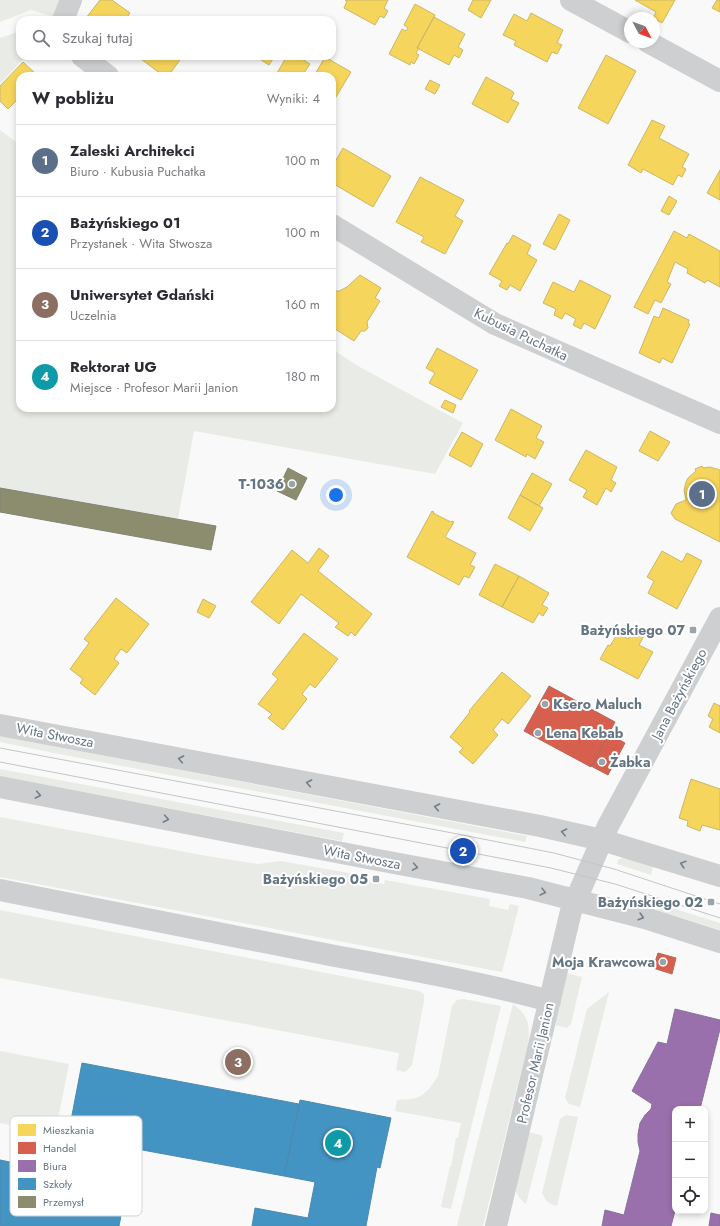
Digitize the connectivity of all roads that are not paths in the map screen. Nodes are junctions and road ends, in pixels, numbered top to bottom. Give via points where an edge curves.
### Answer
1 (71, 0) edge
2 (571, 0) edge
3 (65, 16) edge
4 (624, 29) edge
5 (659, 48) edge
6 (87, 60) edge
7 (103, 72) edge
8 (720, 81) edge
9 (336, 227) edge
10 (720, 423) edge
11 (720, 618) edge
12 (0, 725) edge
13 (0, 787) edge
14 (602, 840) junction
15 (720, 876) edge
16 (0, 890) edge
17 (576, 900) junction
18 (720, 942) edge
19 (550, 1001) junction
20 (496, 1226) edge

1 - 3 street
2 - 4 street
5 - 8 street
6 - 7 street
9 - 10 street, Kubusia Puchatka via 495,324
11 - 14 street, Jana Bażyńskiego
14 -> 12 street, Wita Stwosza
13 -> 17 street, Wita Stwosza via 528,888
15 -> 14 street, Wita Stwosza
14 - 17 street, Jana Bażyńskiego
16 - 19 street via 440,975
17 -> 18 street, Wita Stwosza via 645,918
17 - 19 street, Profesor Marii Janion via 571,911
19 - 20 street, Profesor Marii Janion

